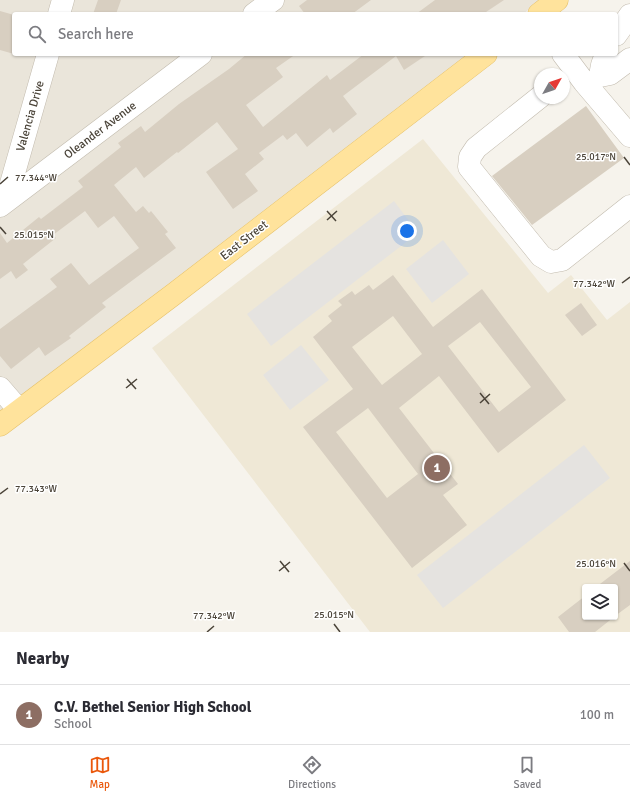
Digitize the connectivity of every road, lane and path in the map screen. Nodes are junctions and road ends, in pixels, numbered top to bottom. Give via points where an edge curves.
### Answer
1 (63, 0) edge
2 (273, 0) edge
3 (557, 0) edge
4 (60, 12) edge
5 (257, 12) edge
6 (541, 12) edge
7 (630, 15) edge
8 (618, 32) edge
9 (47, 56) edge
10 (198, 56) edge
11 (483, 56) edge
12 (605, 56) edge
13 (630, 59) edge
14 (577, 72) edge
15 (534, 101) edge
16 (630, 136) edge
17 (3, 204) edge
18 (630, 206) edge
19 (0, 388) edge
20 (19, 410) junction
21 (0, 424) edge

1 - 4 street
2 - 5 street
3 - 6 main road
7 - 8 street
9 - 17 street, Valencia Drive
10 - 17 street, Oleander Avenue
11 - 20 main road, East Street
12 - 14 street via 602,65
13 - 14 street via 610,74
14 - 16 street
15 - 18 street via 476,148 470,157 469,167 541,256 551,262 562,260
19 - 20 street
20 - 21 main road, East Street

